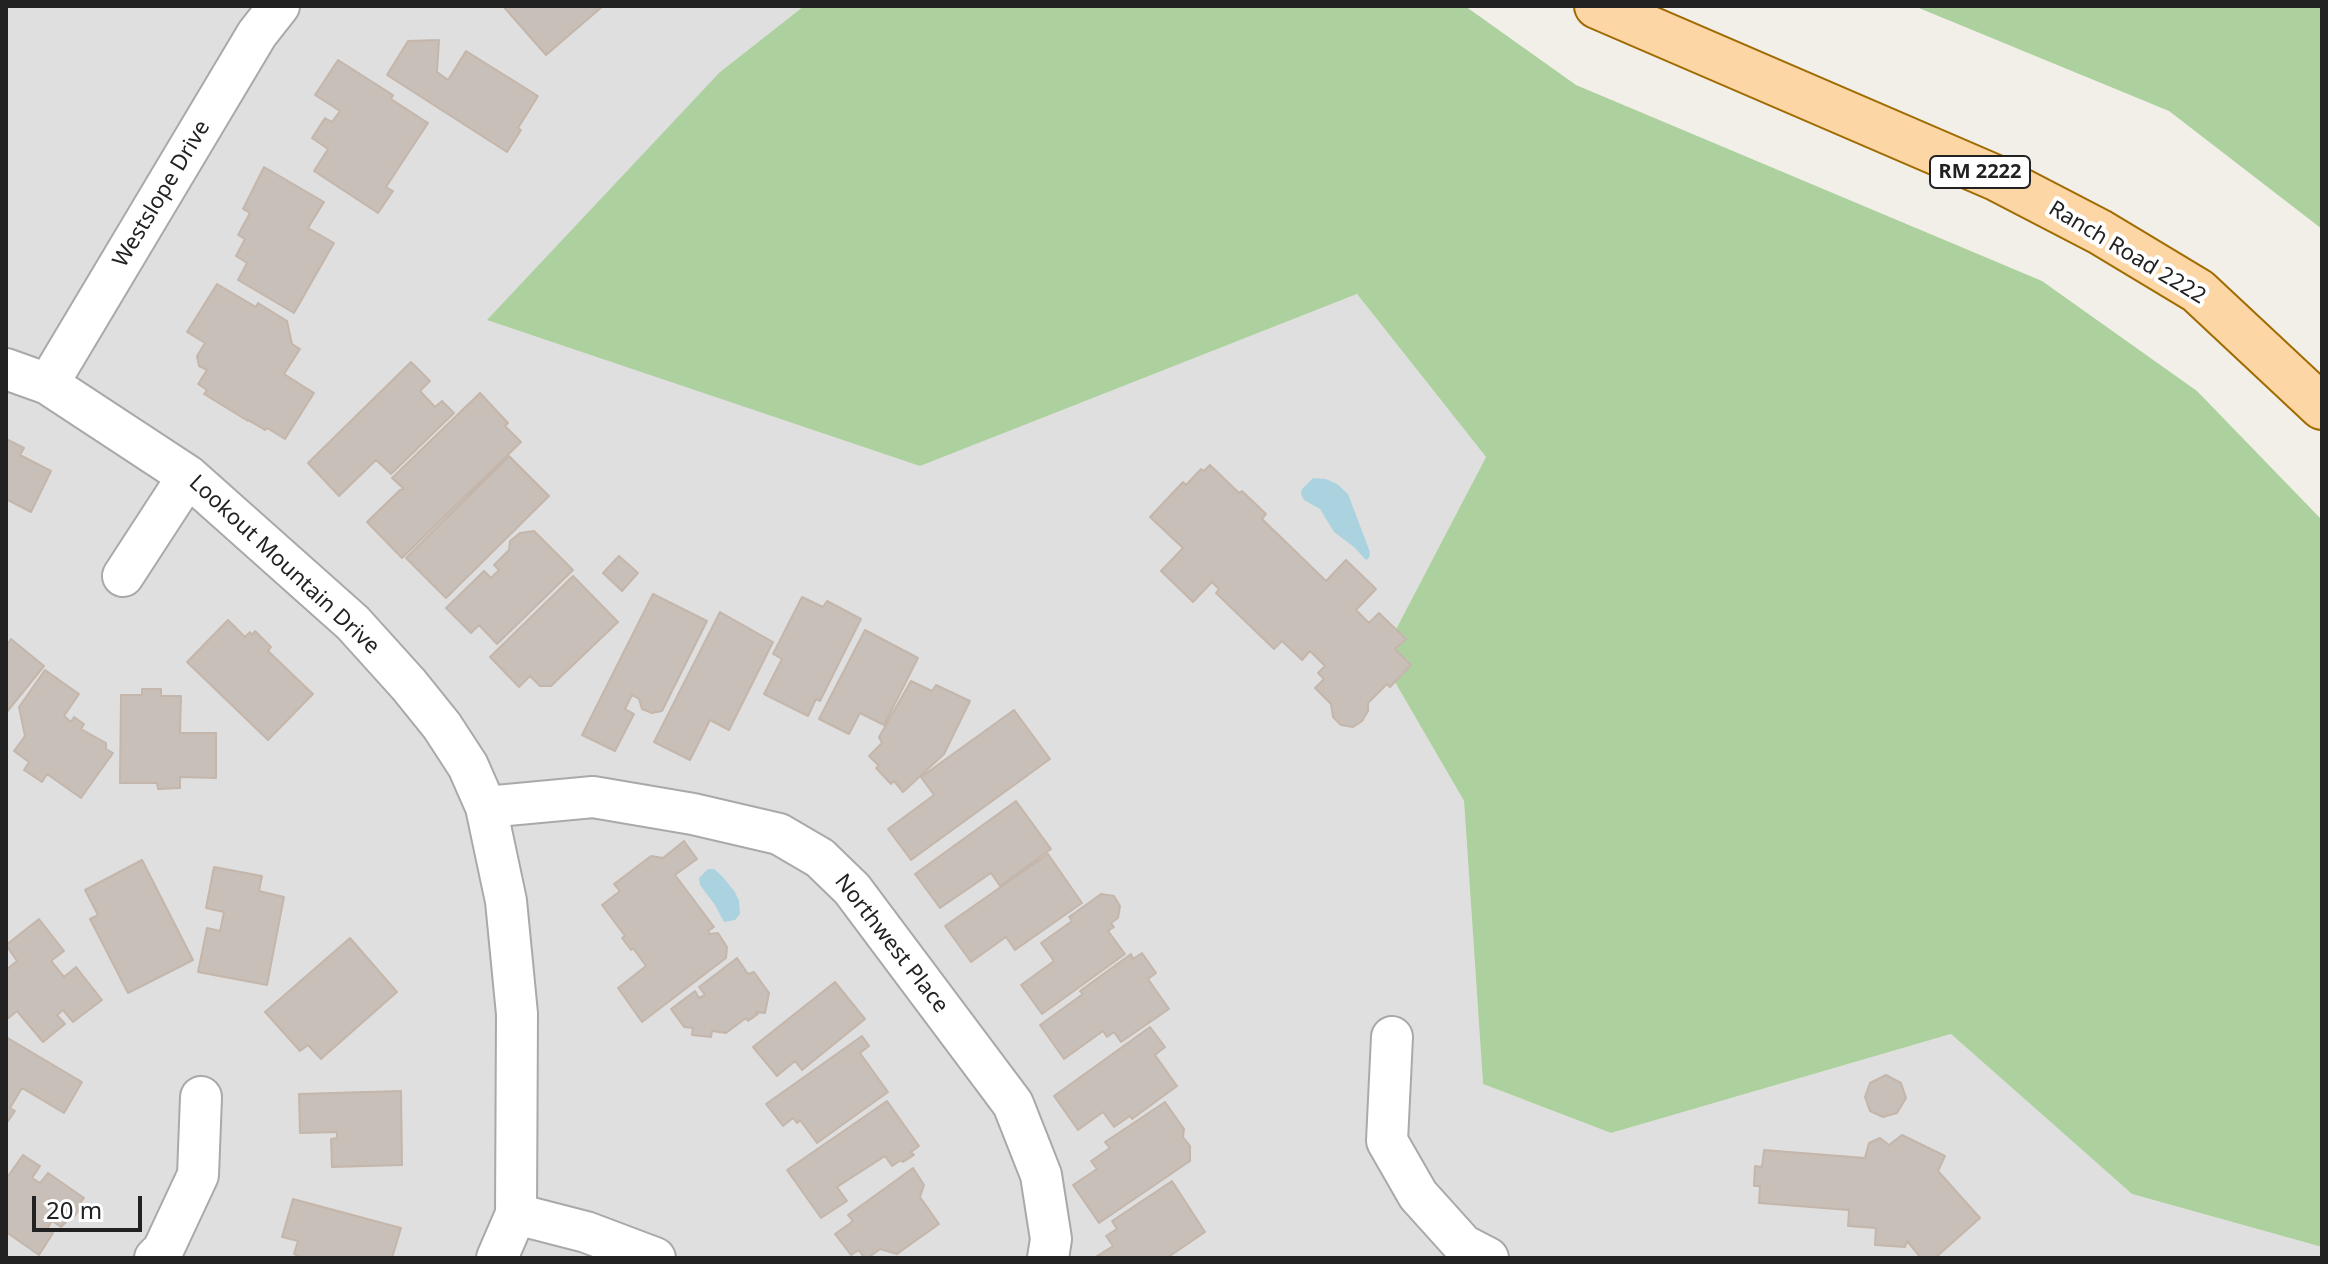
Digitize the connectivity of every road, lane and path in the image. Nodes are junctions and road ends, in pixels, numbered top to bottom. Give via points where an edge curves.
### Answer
1 (279, 6) edge
2 (1597, 6) edge
3 (6, 369) edge
4 (48, 384) junction
5 (2322, 407) edge
6 (188, 476) junction
7 (123, 576) dead end
8 (486, 807) junction
9 (1392, 1037) dead end
10 (201, 1097) dead end
11 (516, 1214) junction
12 (155, 1258) edge
13 (497, 1258) edge
14 (655, 1258) edge
15 (1048, 1258) edge
16 (1488, 1258) edge

1 - 4 street, Westslope Drive via 257,34
2 - 5 main road, Ranch Road 2222 / RM 2222 via 1996,178 2100,232 2198,291
3 - 4 street, Lookout Mountain Drive
4 - 6 street, Lookout Mountain Drive
6 - 7 street
6 - 8 street, Lookout Mountain Drive via 353,623 409,685 468,766
8 - 11 street, Lookout Mountain Drive via 506,901 517,1014
8 - 15 street, Northwest Place via 593,797 779,834 820,858 852,889 1013,1104 1041,1175 1051,1239
9 - 16 street via 1387,1141 1418,1195 1463,1245
10 - 12 street via 198,1175
11 - 13 street, Lookout Mountain Drive
11 - 14 street

